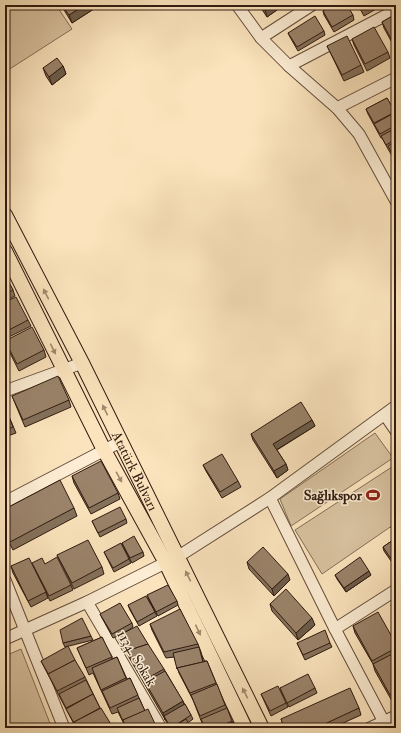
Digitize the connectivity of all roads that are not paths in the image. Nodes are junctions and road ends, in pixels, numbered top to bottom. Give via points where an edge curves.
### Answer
1 (237, 5) edge
2 (312, 5) edge
3 (396, 10) edge
4 (261, 38) junction
5 (289, 66) junction
6 (396, 78) edge
7 (337, 108) junction
8 (395, 198) edge
9 (5, 215) edge
10 (5, 251) edge
11 (82, 363) junction
12 (63, 370) junction
13 (5, 391) edge
14 (396, 406) edge
15 (385, 415) junction
16 (396, 431) edge
17 (120, 442) junction
18 (104, 450) junction
19 (270, 498) junction
20 (5, 502) edge
21 (173, 560) junction
22 (5, 580) edge
23 (396, 590) edge
24 (87, 602) junction
25 (335, 629) junction
26 (24, 631) junction
27 (5, 639) edge
28 (396, 716) edge
29 (384, 722) junction
30 (60, 726) edge
31 (161, 728) edge
32 (245, 728) edge
33 (262, 728) edge
34 (370, 728) edge

1 - 4 street
2 - 4 street
3 - 5 street
4 - 5 street
5 - 7 street
6 - 7 street
7 - 8 street via 359,134
11 -> 9 main road, Atatürk Bulvarı
10 -> 12 main road, Atatürk Bulvarı
11 - 12 street
17 -> 11 main road, Atatürk Bulvarı
12 - 13 street
12 - 18 main road, Atatürk Bulvarı
14 - 15 street
15 - 16 street
15 - 19 street
17 - 18 street
17 - 21 main road, Atatürk Bulvarı
18 - 20 street
18 -> 21 main road, Atatürk Bulvarı
19 - 21 street
19 - 25 street
21 - 24 street
21 -> 32 main road, Atatürk Bulvarı
33 -> 21 main road, Atatürk Bulvarı
22 - 26 street
23 - 25 street
24 - 26 street
24 - 31 street, 1134. Sokak
25 - 29 street
26 - 27 street
26 - 30 street
28 - 29 street
29 - 34 street

